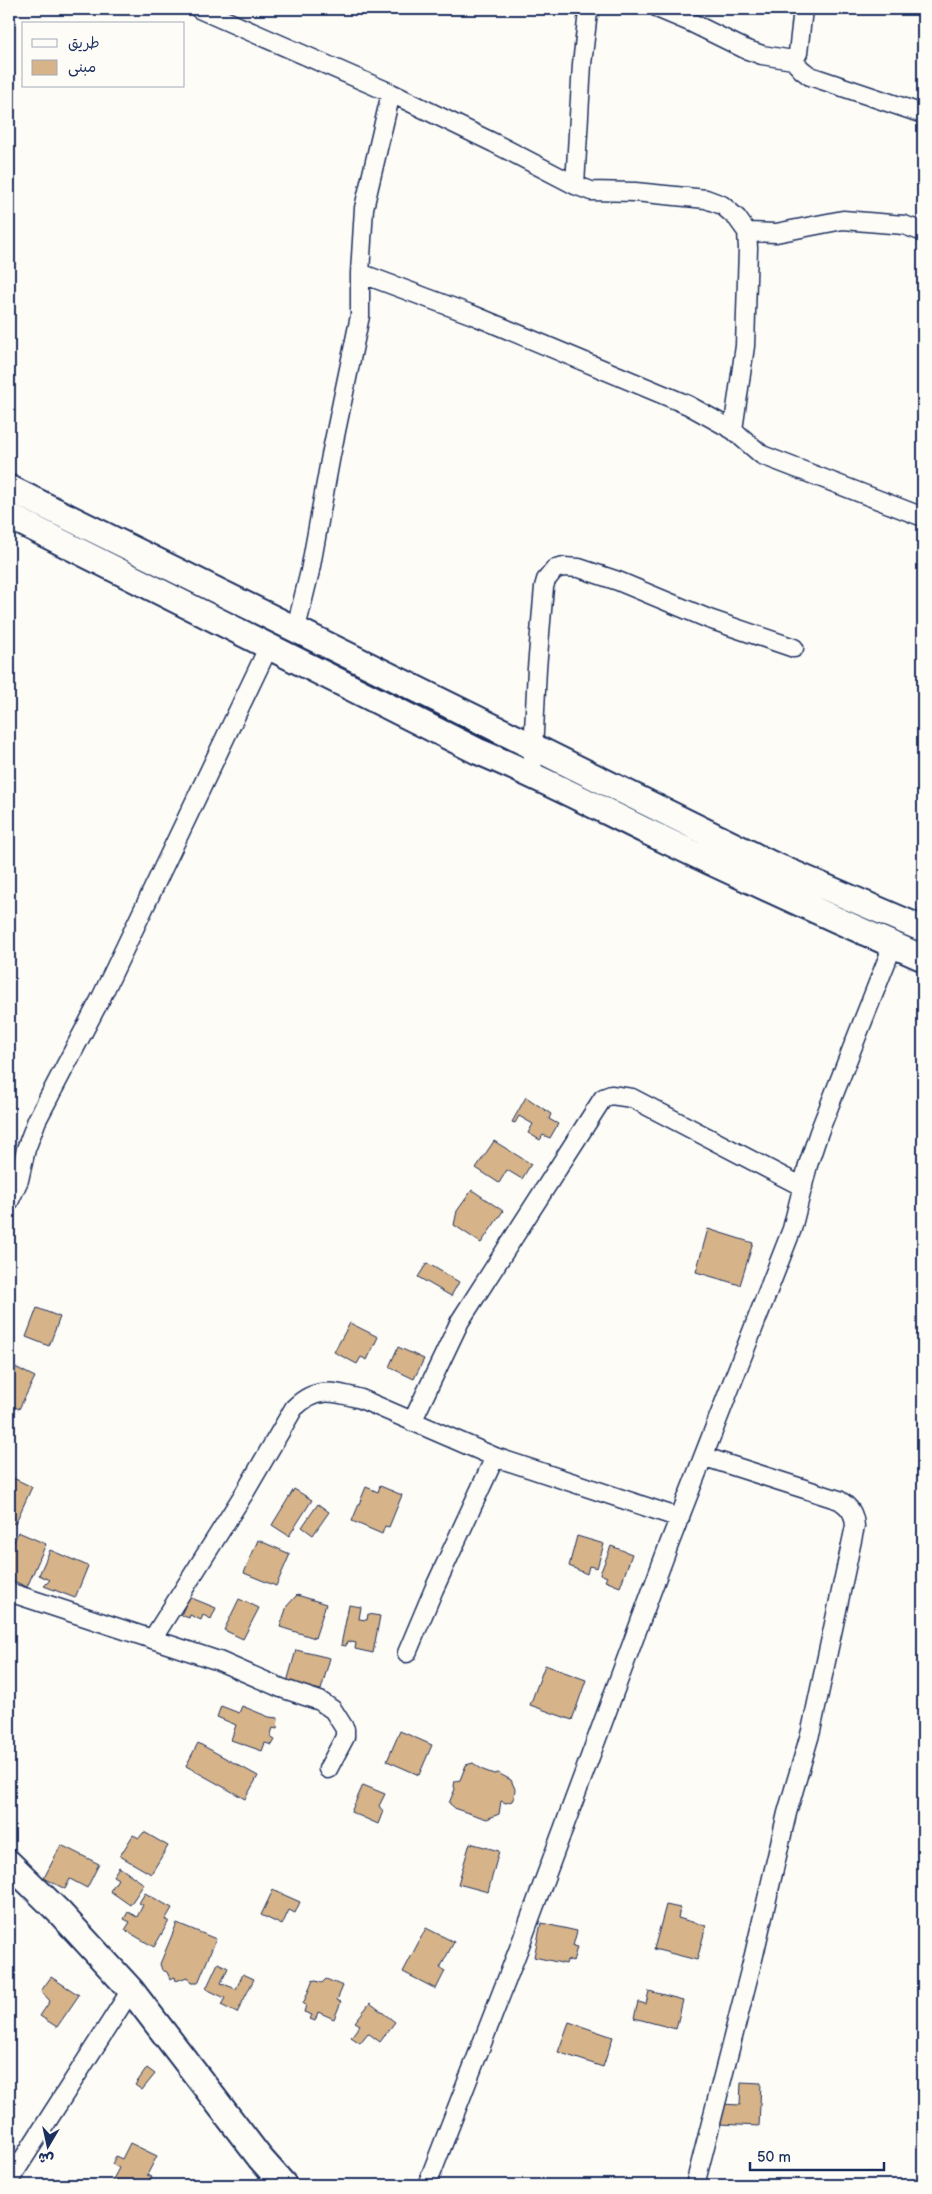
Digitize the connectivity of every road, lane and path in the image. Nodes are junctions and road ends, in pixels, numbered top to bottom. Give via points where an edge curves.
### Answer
1 (199, 9) edge
2 (592, 9) edge
3 (658, 9) edge
4 (803, 9) edge
5 (793, 60) junction
6 (391, 93) junction
7 (923, 114) edge
8 (575, 186) junction
9 (747, 232) junction
10 (923, 232) edge
11 (360, 273) junction
12 (733, 430) junction
13 (9, 488) edge
14 (9, 516) edge
15 (923, 516) edge
16 (296, 628) junction
17 (269, 646) junction
18 (794, 648) dead end
19 (534, 747) junction
20 (532, 774) junction
21 (923, 927) edge
22 (893, 945) junction
23 (923, 958) edge
24 (803, 1187) junction
25 (9, 1202) edge
26 (412, 1422) junction
27 (495, 1457) junction
28 (704, 1457) junction
29 (680, 1518) junction
30 (9, 1592) edge
31 (153, 1638) junction
32 (408, 1653) dead end
33 (328, 1769) dead end
34 (9, 1863) edge
35 (131, 1990) junction
36 (9, 2181) edge
37 (284, 2185) edge
38 (427, 2185) edge
39 (694, 2185) edge

1 - 6 street
2 - 8 street via 588,12 582,64
3 - 5 street via 744,49
4 - 5 street via 798,53
5 - 7 street via 810,76
6 - 8 street
6 - 11 street via 364,208
8 - 9 street via 590,191 706,199 722,205
9 - 10 street via 776,233 843,220 904,225
9 - 12 street via 745,346
11 - 12 street via 541,342 688,405
11 - 16 street via 357,333
12 - 15 street via 762,455
13 - 16 main road
14 - 17 main road
16 - 19 main road
17 - 20 main road via 477,751
17 - 25 street via 101,998 37,1120
18 - 19 street via 579,568 555,569 544,587
19 - 20 street
19 - 21 main road via 769,863
20 - 22 main road
22 - 23 main road
22 - 24 street via 819,1132
24 - 26 street via 632,1098 611,1095 603,1098 460,1321
24 - 28 street via 792,1229
26 - 27 street
26 - 31 street via 338,1393 324,1392 302,1400 294,1408
27 - 29 street
27 - 32 street
28 - 29 street
28 - 39 street via 839,1500 848,1506 855,1526 811,1731 787,1813
29 - 38 street
30 - 31 street
31 - 33 street via 320,1701 333,1710 346,1737
34 - 35 main road
35 - 36 street
35 - 37 main road

